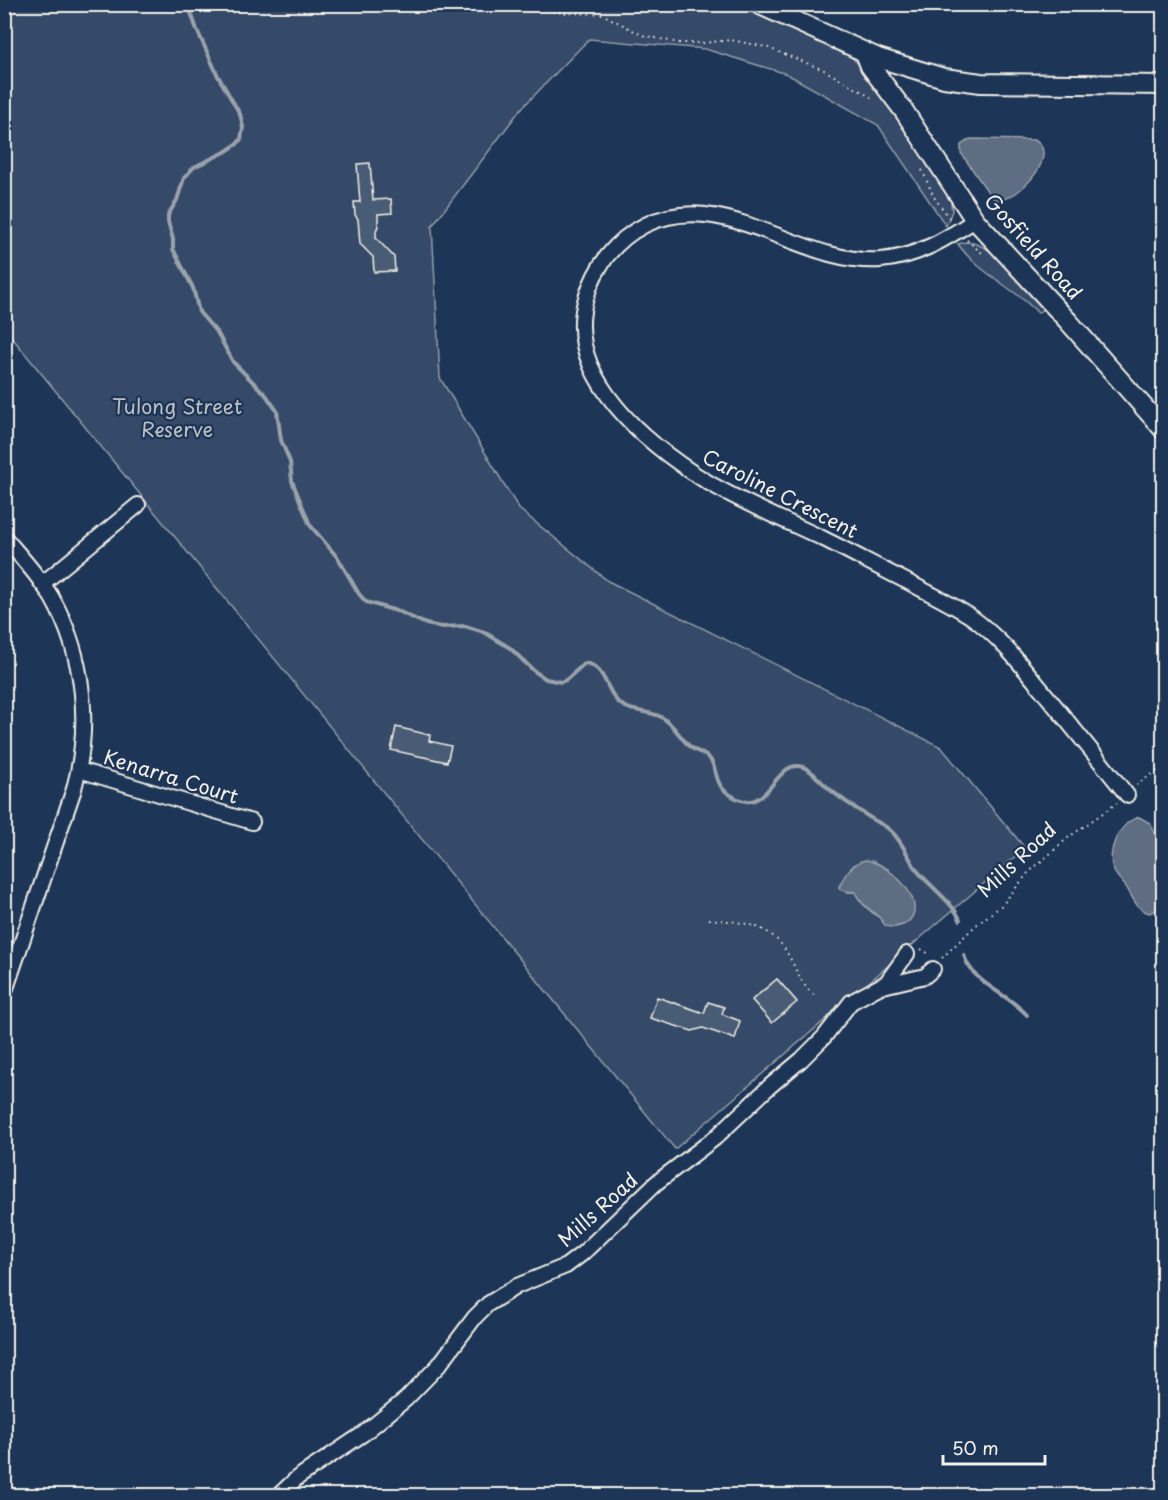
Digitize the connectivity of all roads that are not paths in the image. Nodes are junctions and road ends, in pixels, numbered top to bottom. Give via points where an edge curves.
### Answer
1 (758, 4) edge
2 (865, 53) junction
3 (1164, 85) edge
4 (975, 220) junction
5 (1164, 430) edge
6 (138, 505) dead end
7 (4, 537) edge
8 (42, 584) junction
9 (79, 770) junction
10 (1127, 795) road end
11 (252, 822) dead end
12 (907, 954) road end
13 (933, 969) road end
14 (881, 987) junction
15 (4, 994) edge
16 (278, 1496) edge

1 - 2 street
2 - 3 street via 963,82
2 - 4 street, Gosfield Road
4 - 5 street, Gosfield Road
4 - 10 street, Caroline Crescent via 929,247 882,260 832,255 730,219 700,214 646,224 606,257 594,276 582,314 586,355 618,409 690,470 727,493 937,597 994,635
6 - 8 street
7 - 8 street
8 - 9 street via 60,615 78,667 84,726
9 - 11 street, Kenarra Court
9 - 15 street
12 - 14 street, Mills Road
13 - 14 street, Mills Road via 925,976
14 - 16 street, Mills Road via 851,1002 801,1060 731,1124 656,1183 583,1253 566,1266 518,1286 488,1304 406,1399

